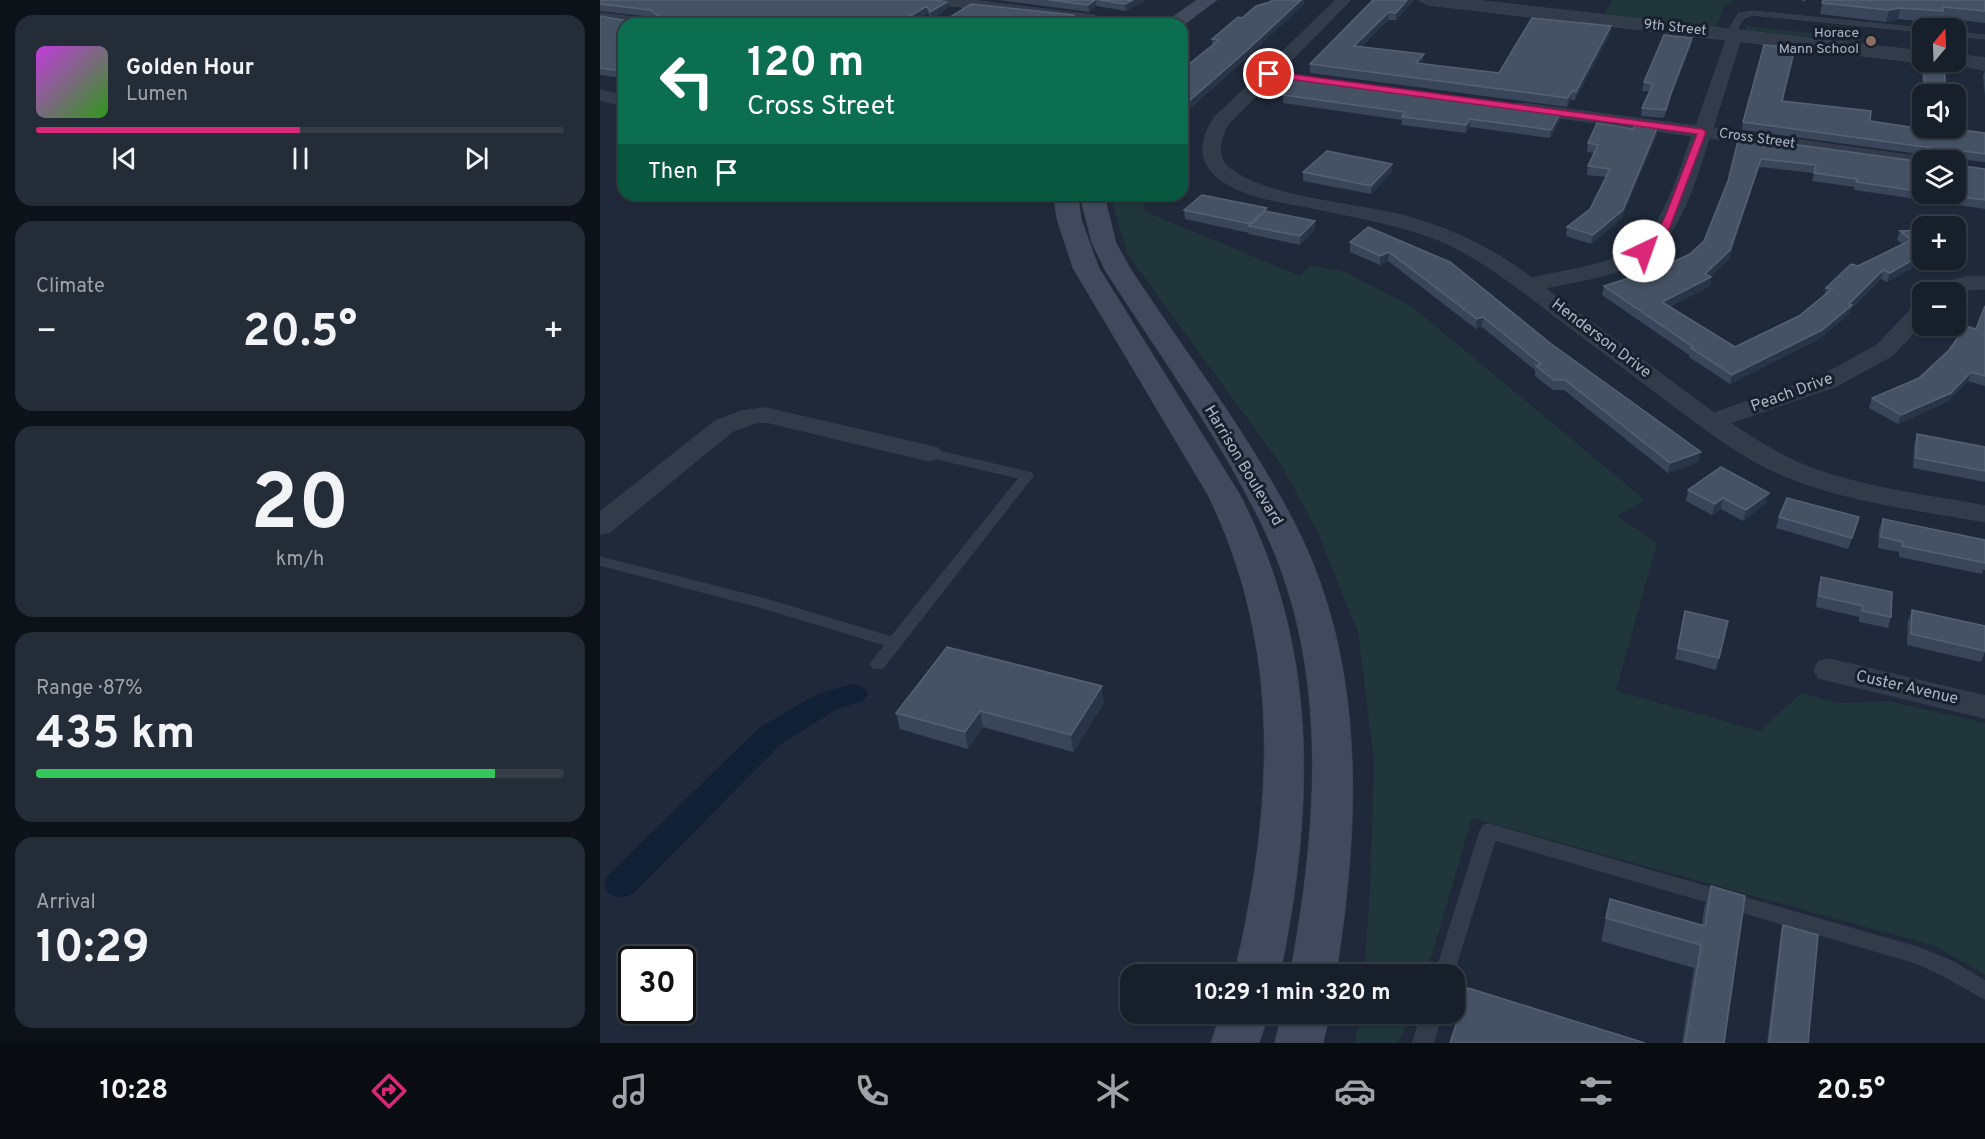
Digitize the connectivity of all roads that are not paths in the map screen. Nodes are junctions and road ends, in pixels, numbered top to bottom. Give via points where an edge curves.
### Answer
1 (934, 0) edge
2 (1208, 0) edge
3 (1344, 0) edge
4 (1428, 0) edge
5 (971, 2) edge
6 (600, 17) edge
7 (946, 18) edge
8 (1075, 18) edge
9 (1186, 18) edge
10 (618, 19) edge
11 (1912, 29) edge
12 (1734, 35) junction
13 (1966, 35) edge
14 (1985, 37) edge
15 (1912, 56) edge
16 (1966, 61) edge
17 (1985, 64) edge
18 (1269, 74) junction
19 (1293, 77) dead end
20 (600, 95) edge
21 (618, 100) edge
22 (1503, 105) edge
23 (1702, 132) junction
24 (1912, 161) edge
25 (1067, 201) edge
26 (1094, 201) edge
27 (1966, 283) edge
28 (1985, 284) edge
29 (1529, 285) junction
30 (1912, 322) edge
31 (1711, 422) junction
32 (929, 453) joint
33 (1985, 514) edge
34 (600, 526) edge
35 (600, 561) edge
36 (894, 643) junction
37 (878, 664) dead end
38 (1829, 670) dead end
39 (1985, 707) edge
40 (1259, 964) edge
41 (1315, 964) edge
42 (1447, 964) edge
43 (1985, 991) edge
44 (1242, 1024) edge
45 (1303, 1024) edge
46 (1429, 1024) edge
47 (1235, 1043) edge
48 (1299, 1043) edge
49 (1423, 1043) edge

1 - 5 street
2 - 9 main road
3 - 18 street
4 - 12 street, 9th Street
5 - 7 street
5 - 8 street
6 - 10 street
11 - 12 lane via 1753,13 1741,16
12 - 15 street, 9th Street
12 - 23 street
13 - 14 lane
16 - 17 street
18 - 19 street
18 - 29 street, Henderson Drive via 1216,129 1210,148 1215,165 1237,181 1271,194 1396,220 1441,234 1478,251
20 - 21 street
22 - 23 street, Cross Street
23 - 24 street, Cross Street
23 - 29 street via 1670,217 1644,251 1622,261
25 - 40 main road, Harrison Boulevard via 1077,247 1091,276 1242,532 1276,638 1288,762 1281,848
26 - 41 main road, Harrison Boulevard via 1104,243 1118,270 1264,496 1292,555 1309,604 1325,674 1334,783 1332,850
27 - 28 street
29 - 31 street, Henderson Drive
30 - 31 street, Peach Drive via 1885,350 1829,381
31 - 33 street, Henderson Drive via 1769,459 1824,482
32 - 34 street via 766,415 751,416 724,426
32 - 36 lane via 1027,476
35 - 36 lane via 764,603
36 - 37 lane
38 - 39 street, Custer Avenue
42 - 43 lane via 1489,831 1920,956
44 - 47 main road
45 - 48 main road
46 - 49 lane

